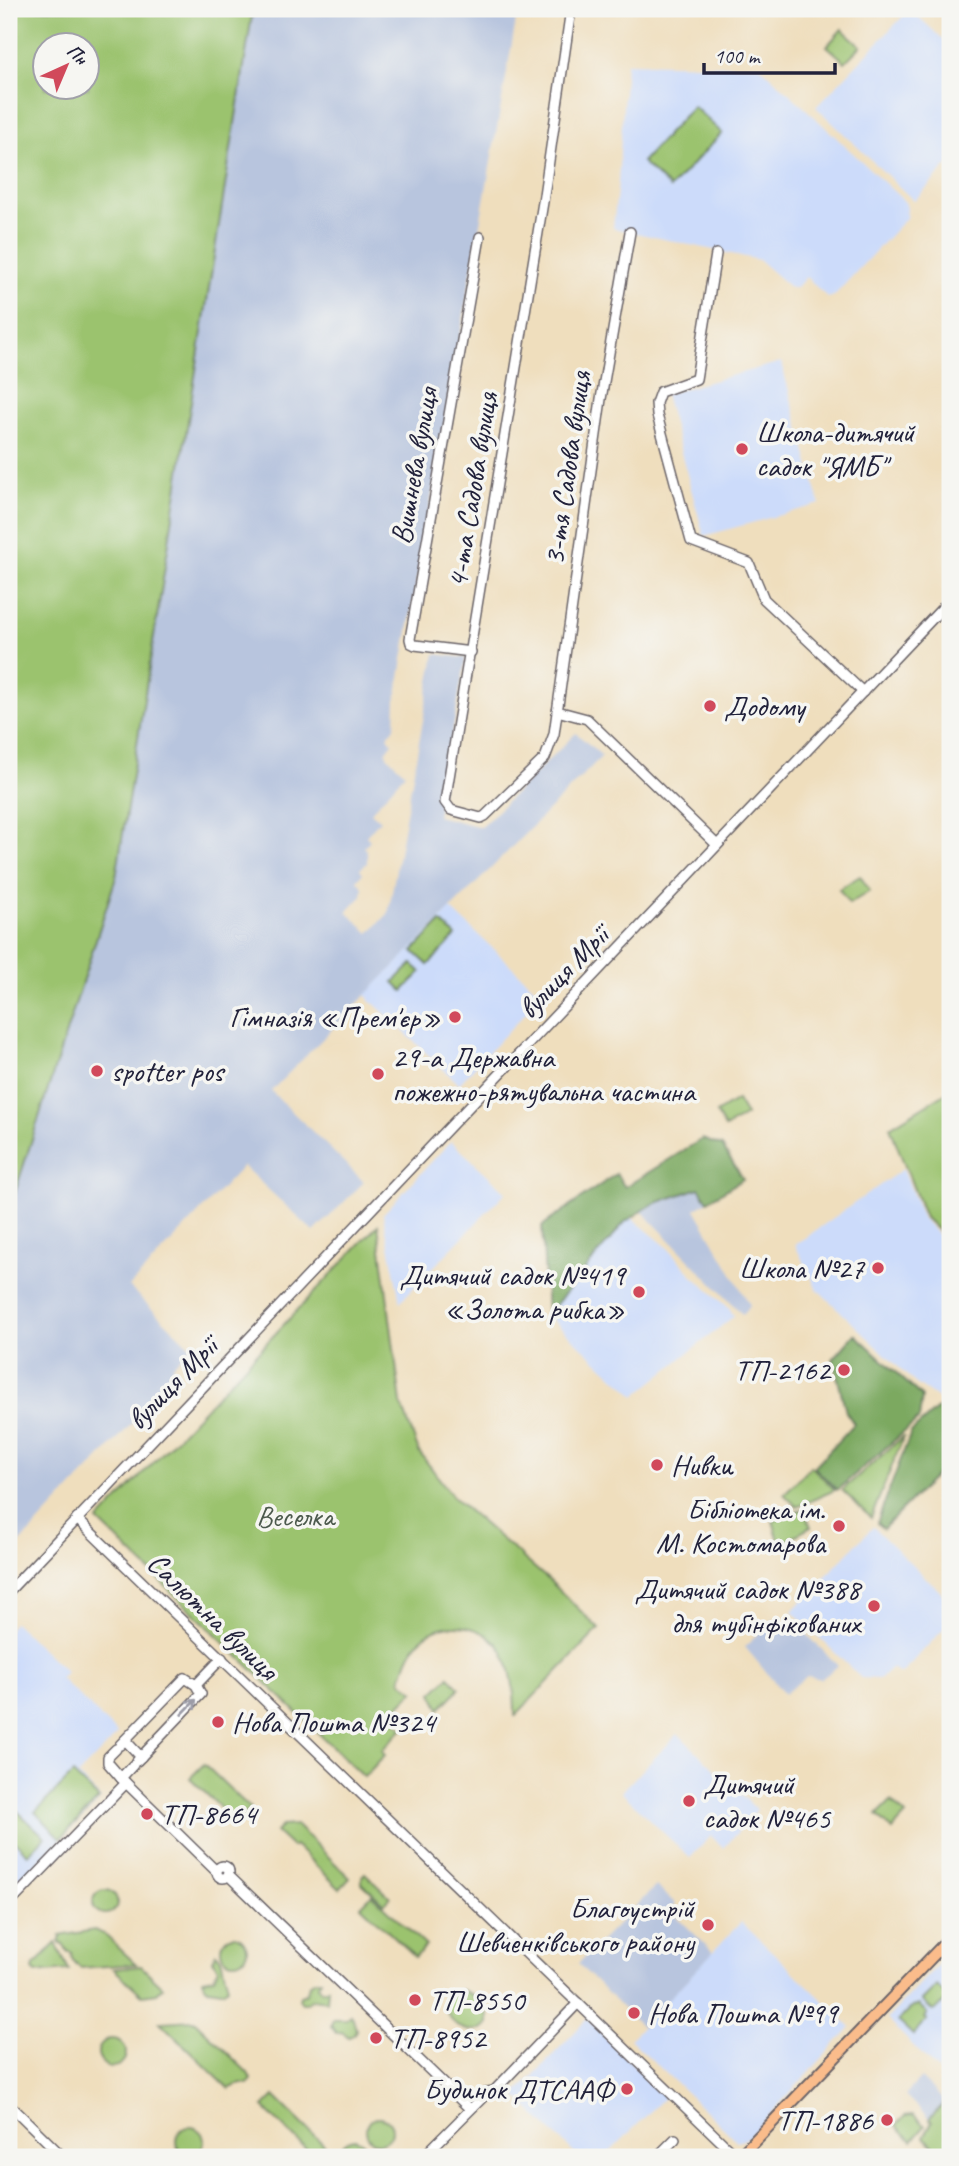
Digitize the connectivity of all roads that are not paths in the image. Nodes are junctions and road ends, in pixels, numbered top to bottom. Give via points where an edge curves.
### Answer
1 (571, 9) edge
2 (630, 232) dead end
3 (480, 237) dead end
4 (716, 254) dead end
5 (950, 600) edge
6 (471, 652) junction
7 (863, 692) junction
8 (557, 711) junction
9 (717, 845) junction
10 (77, 1519) junction
11 (9, 1591) edge
12 (222, 1658) junction
13 (196, 1685) junction
14 (120, 1744) junction
15 (137, 1761) junction
16 (124, 1780) junction
17 (9, 1904) edge
18 (950, 1938) edge
19 (578, 2003) junction
20 (9, 2104) edge
21 (470, 2109) junction
22 (675, 2139) dead end
23 (64, 2157) edge
24 (423, 2157) edge
25 (657, 2157) edge
26 (738, 2157) edge

1 - 6 street, 4-та Садова вулиця
2 - 8 street, 3-тя Садова вулиця via 601,399
3 - 6 street, Вишнева вулиця via 410,639 415,645
4 - 7 street via 696,379 657,397 656,409 691,541 749,563 764,599
5 - 7 street, вулиця Мрії
6 - 8 street, 4-та Садова вулиця via 445,802 451,810 485,816 545,758
7 - 9 street, вулиця Мрії
8 - 9 street via 587,719
9 - 10 street, вулиця Мрії
10 - 11 street, вулиця Мрії
10 - 12 street, Салютна вулиця
12 - 13 street
12 - 19 street, Салютна вулиця
13 - 14 street via 185,1678
15 -> 13 street via 201,1695
14 - 15 street
14 - 16 street via 107,1763
15 - 16 street
16 - 17 street
16 - 21 street via 220,1878 228,1875
18 - 26 main road
19 - 21 street via 494,2091
19 - 26 street, Салютна вулиця
20 - 23 street
21 - 24 street
22 - 25 street

